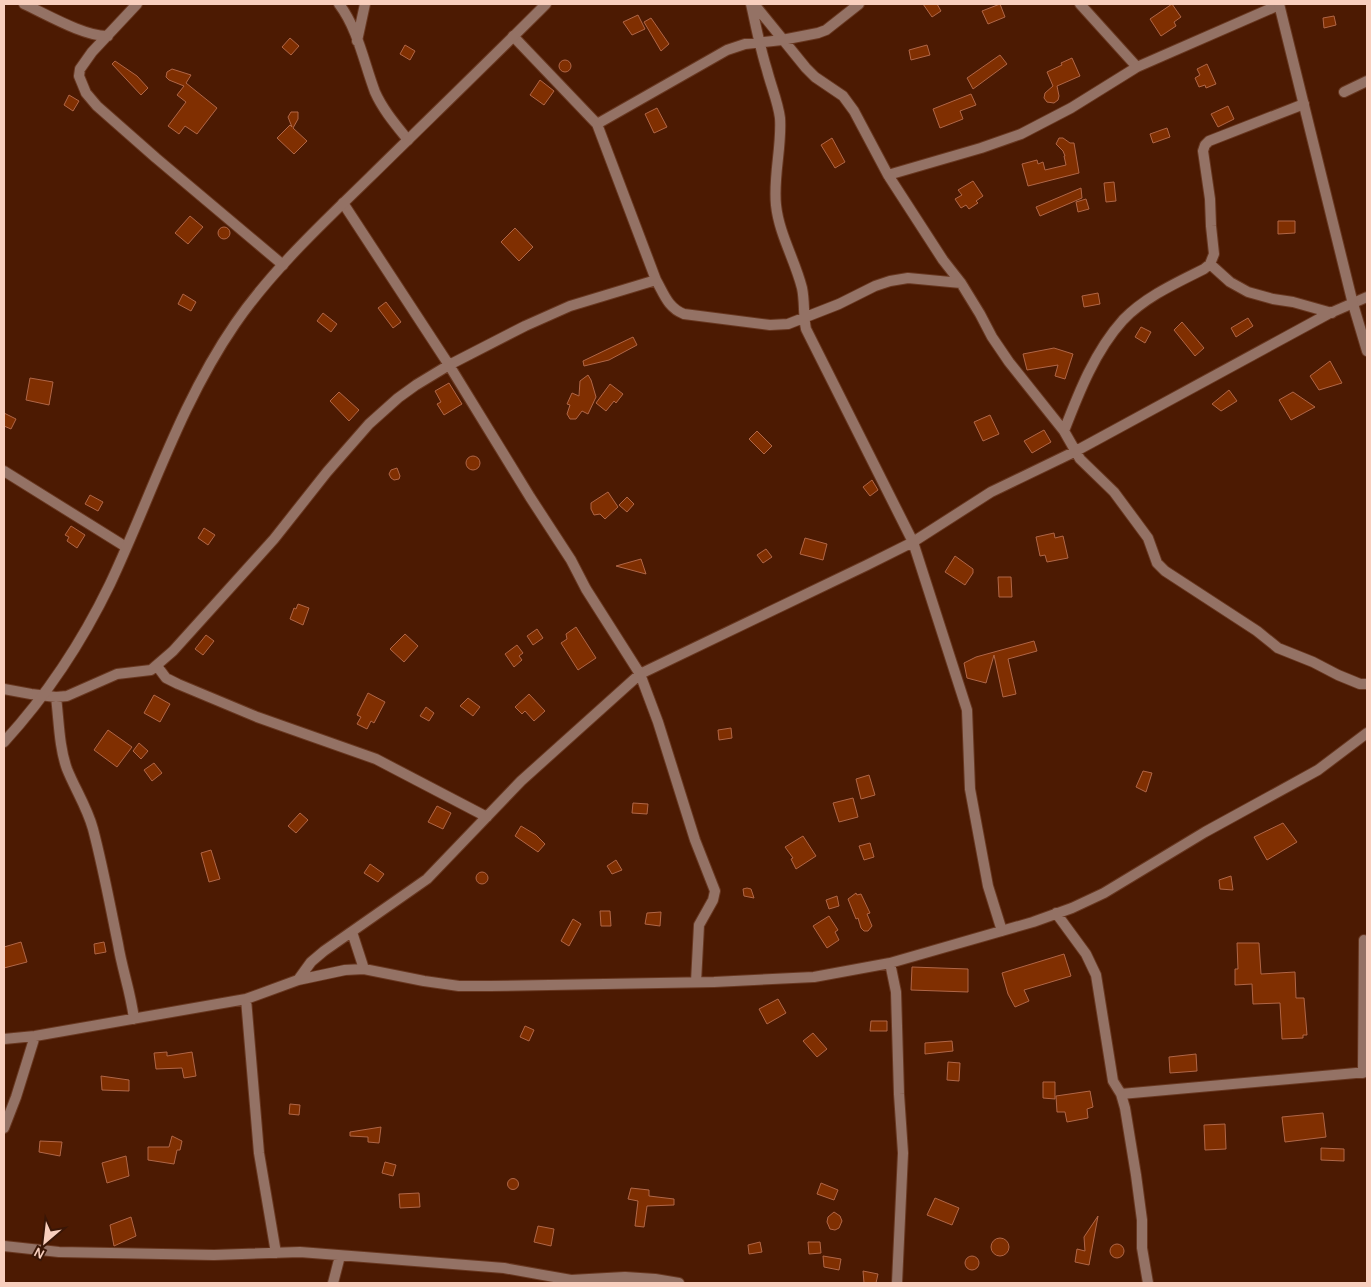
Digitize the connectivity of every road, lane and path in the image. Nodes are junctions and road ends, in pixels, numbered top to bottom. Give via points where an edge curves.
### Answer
1 (24, 4) edge
2 (137, 4) edge
3 (339, 4) edge
4 (365, 4) edge
5 (546, 4) edge
6 (753, 4) edge
7 (859, 4) edge
8 (1080, 4) edge
9 (1279, 4) edge
10 (108, 36) junction
11 (513, 36) junction
12 (782, 40) junction
13 (357, 41) junction
14 (759, 42) junction
15 (1137, 67) junction
16 (1367, 81) edge
17 (1344, 92) dead end
18 (1304, 104) junction
19 (597, 124) junction
20 (408, 140) junction
21 (888, 175) junction
22 (343, 203) junction
23 (1210, 264) junction
24 (283, 266) junction
25 (656, 280) junction
26 (961, 283) junction
27 (1367, 297) edge
28 (1353, 304) junction
29 (1332, 312) junction
30 (803, 319) junction
31 (1367, 351) edge
32 (449, 365) junction
33 (1064, 431) junction
34 (1076, 451) junction
35 (4, 471) edge
36 (913, 542) junction
37 (126, 547) junction
38 (157, 666) junction
39 (640, 674) junction
40 (1367, 684) edge
41 (4, 689) edge
42 (44, 695) junction
43 (56, 697) junction
44 (1367, 733) edge
45 (4, 742) edge
46 (487, 817) junction
47 (1056, 913) junction
48 (1002, 930) junction
49 (352, 932) junction
50 (1364, 940) dead end
51 (890, 963) junction
52 (364, 969) junction
53 (298, 980) junction
54 (696, 982) junction
55 (246, 999) junction
56 (134, 1019) junction
57 (35, 1036) junction
58 (4, 1039) edge
59 (1365, 1073) edge
60 (1120, 1094) junction
61 (4, 1128) edge
62 (4, 1246) edge
63 (276, 1253) junction
64 (340, 1256) junction
65 (595, 1281) edge
66 (333, 1283) edge
67 (679, 1283) edge
68 (897, 1283) edge
69 (1148, 1283) edge

1 - 10 street via 84,31
2 - 10 street
3 - 13 street
4 - 13 street
5 - 11 street
6 - 12 street
6 - 14 street
7 - 12 street via 826,30
8 - 15 street
9 - 15 street
9 - 18 street
10 - 24 street via 80,69 86,93 156,158
11 - 19 street
11 - 20 street
12 - 14 street
12 - 21 street via 815,77 843,96
13 - 20 street via 378,98
14 - 19 street via 727,50
14 - 30 street via 780,117 776,206 801,286
15 - 21 street via 1021,134
16 - 17 street
18 - 23 street via 1205,145 1214,254
18 - 28 street
19 - 25 street
20 - 22 street
21 - 26 street
22 - 24 street
22 - 32 street
23 - 29 street via 1230,282 1248,292
23 - 33 street via 1145,302 1124,320 1091,368
24 - 37 street via 259,291 213,359 179,424
25 - 30 street via 672,308 684,314 770,325
25 - 32 street via 570,306
26 - 30 street via 908,278 890,281
26 - 33 street via 992,338
27 - 28 street
28 - 29 street
28 - 31 street
29 - 34 street
30 - 36 street
32 - 38 street via 416,385 369,424 274,539
32 - 39 street
33 - 34 street
34 - 36 street via 990,492
34 - 40 street via 1139,525 1148,538 1157,563 1165,572 1278,648 1360,684
35 - 37 street
36 - 39 street
36 - 48 street via 967,710 972,798 988,886
37 - 42 street via 78,645
38 - 43 street via 151,670 117,674 76,694
38 - 46 street via 166,678 178,684 257,717 376,759
39 - 46 street
39 - 54 street via 715,891 699,925
41 - 42 street
42 - 43 street
42 - 45 street
43 - 56 street via 62,751 92,828
44 - 47 street via 1318,770 1104,892
46 - 49 street via 427,879
47 - 48 street
47 - 60 street via 1086,954 1096,975 1113,1081
48 - 51 street
49 - 52 street
49 - 53 street via 311,962
50 - 59 street
51 - 54 street via 814,977
51 - 68 street via 896,992 903,1153
52 - 53 street
52 - 54 street via 459,986
53 - 55 street
55 - 56 street
55 - 63 street via 258,1144
56 - 57 street
57 - 58 street
57 - 61 street
59 - 60 street
60 - 69 street via 1136,1175
62 - 63 street via 59,1252 214,1256
63 - 64 street
64 - 65 street via 504,1268
64 - 66 street
65 - 67 street via 625,1277

